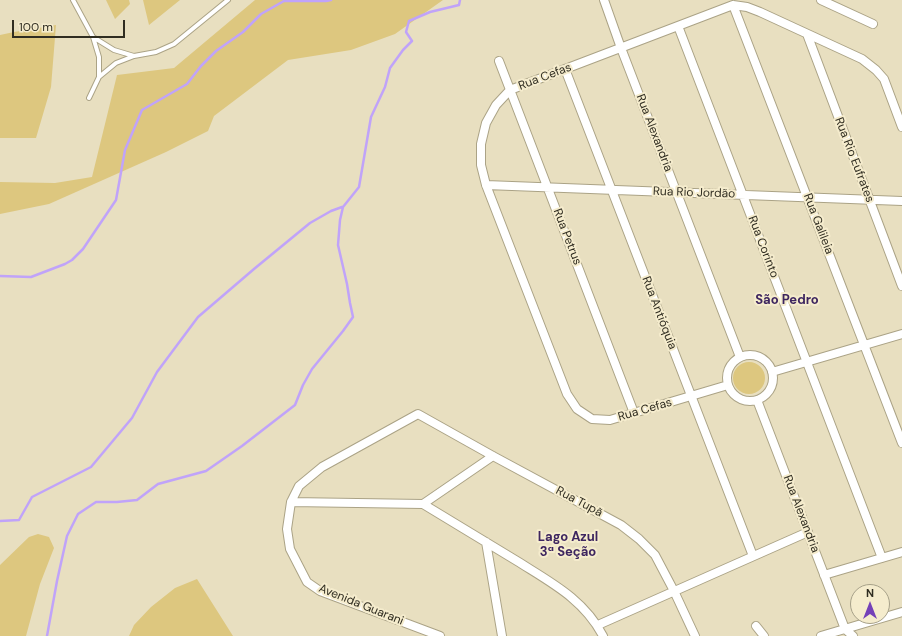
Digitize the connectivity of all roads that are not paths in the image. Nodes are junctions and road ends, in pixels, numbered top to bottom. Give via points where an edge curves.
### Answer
1 (73, 0) edge
2 (228, 0) edge
3 (604, 0) edge
4 (821, 0) edge
5 (735, 2) edge
6 (873, 24) dead end
7 (678, 26) junction
8 (807, 34) junction
9 (93, 37) junction
10 (621, 48) junction
11 (134, 56) junction
12 (499, 62) dead end
13 (565, 69) junction
14 (99, 77) junction
15 (510, 90) junction
16 (89, 98) dead end
17 (902, 127) edge
18 (486, 185) junction
19 (548, 187) junction
20 (612, 190) junction
21 (677, 192) junction
22 (743, 195) junction
23 (808, 197) junction
24 (869, 199) junction
25 (902, 200) edge
26 (902, 286) edge
27 (902, 334) edge
28 (864, 345) junction
29 (740, 357) junction
30 (807, 362) junction
31 (772, 372) junction
32 (728, 385) junction
33 (691, 396) junction
34 (757, 400) junction
35 (634, 413) junction
36 (418, 414) joint
37 (902, 442) edge
38 (493, 456) junction
39 (291, 502) junction
40 (423, 504) junction
41 (808, 532) junction
42 (486, 542) junction
43 (902, 552) edge
44 (753, 556) junction
45 (882, 558) junction
46 (824, 575) junction
47 (674, 591) junction
48 (902, 612) edge
49 (598, 625) junction
50 (756, 626) dead end
51 (845, 629) junction
52 (440, 636) edge
53 (502, 636) edge
54 (603, 636) edge
55 (695, 636) edge
56 (764, 636) edge
57 (821, 636) edge
58 (853, 636) edge

1 - 9 lane
2 - 11 lane via 174,44 156,52
3 - 10 street, Rua Alexandria
4 - 6 street
5 - 7 street, Rua Cefas
5 - 8 street
5 - 23 street, Rua Galileia
7 - 10 street, Rua Cefas
7 - 22 street, Rua Corinto
8 - 17 street via 862,60 876,70 884,79
8 - 24 street, Rua Rio Eufrates
9 - 11 lane via 114,50
9 - 14 lane via 99,57
10 - 13 street, Rua Cefas
10 - 21 street, Rua Alexandria
11 - 14 lane via 116,63
12 - 15 street, Rua Petrus
13 - 15 street, Rua Cefas
13 - 20 street, Rua Antióquia
14 - 16 lane
15 - 18 street, Rua Cefas via 496,105 486,123 481,144 481,165
15 - 19 street, Rua Petrus
18 - 19 street, Rua Rio Jordão
18 - 35 street, Rua Cefas via 567,394 577,409 592,418 610,420
19 - 20 street, Rua Rio Jordão
19 - 35 street, Rua Petrus
20 - 21 street, Rua Rio Jordão
20 - 33 street, Rua Antióquia
21 - 22 street, Rua Rio Jordão
21 - 29 street, Rua Alexandria
22 - 23 street, Rua Rio Jordão
22 - 30 street, Rua Corinto
23 - 24 street, Rua Rio Jordão
23 - 28 street, Rua Galileia
24 - 25 street, Rua Rio Jordão
24 - 26 street, Rua Rio Eufrates
27 - 28 street
28 - 30 street
28 - 37 street, Rua Galileia
29 - 31 street via 748,355 763,359
29 - 32 street via 730,366
30 - 31 street
30 - 45 street, Rua Corinto
31 - 34 street via 772,386
32 - 33 street, Rua Cefas
32 - 34 street via 736,397
33 - 35 street, Rua Cefas
33 - 44 street, Rua Antióquia
34 - 41 street, Rua Alexandria
36 - 38 street, Rua Tupã
36 - 39 street, Avenida Guarani via 322,467 299,486
38 - 40 street
38 - 47 street, Rua Tupã via 621,525 655,556
39 - 40 street
39 - 52 street, Avenida Guarani via 287,528 290,549 307,582 320,591
40 - 42 street
41 - 44 street
41 - 46 street, Rua Alexandria
42 - 49 street via 567,593
42 - 53 street
43 - 45 street
44 - 47 street
45 - 46 street
46 - 51 street, Rua Alexandria
47 - 49 street
47 - 55 street, Rua Tupã
48 - 51 street
49 - 54 street
50 - 56 street
51 - 57 street
51 - 58 street

